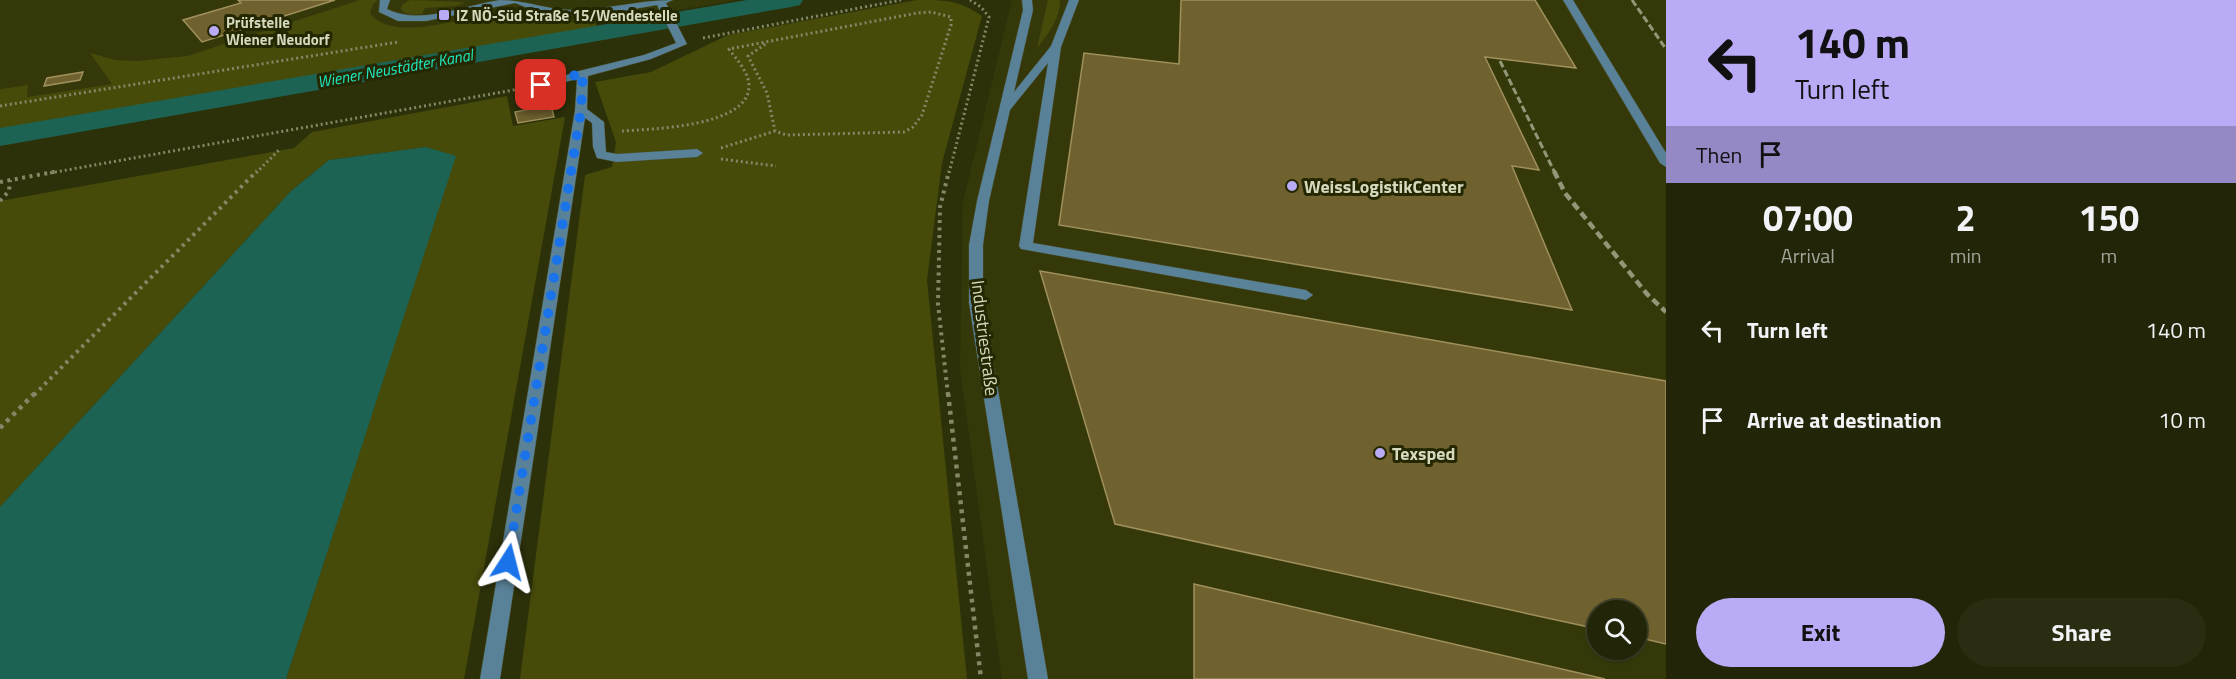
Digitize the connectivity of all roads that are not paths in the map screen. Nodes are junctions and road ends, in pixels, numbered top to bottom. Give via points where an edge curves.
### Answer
1 (385, 0) edge
2 (515, 0) edge
3 (1027, 0) edge
4 (1074, 0) edge
5 (1568, 0) edge
6 (664, 1) edge
7 (1056, 47) junction
8 (583, 73) junction
9 (541, 85) road end
10 (581, 110) junction
11 (1005, 111) junction
12 (697, 153) road end
13 (1666, 163) edge
14 (1306, 295) dead end
15 (490, 679) edge
16 (1038, 679) edge

1 - 2 street via 382,10 398,18 444,15
2 - 6 street via 527,6 588,13
3 - 11 street, Industriestraße
4 - 7 street
5 - 13 street
6 - 8 street via 682,44
7 - 11 street
7 - 14 street via 1026,246
8 - 9 street
8 - 10 street
10 - 12 street via 598,122 601,155 616,158
10 - 15 street
11 - 16 street, Industriestraße via 982,201 976,245 976,303

